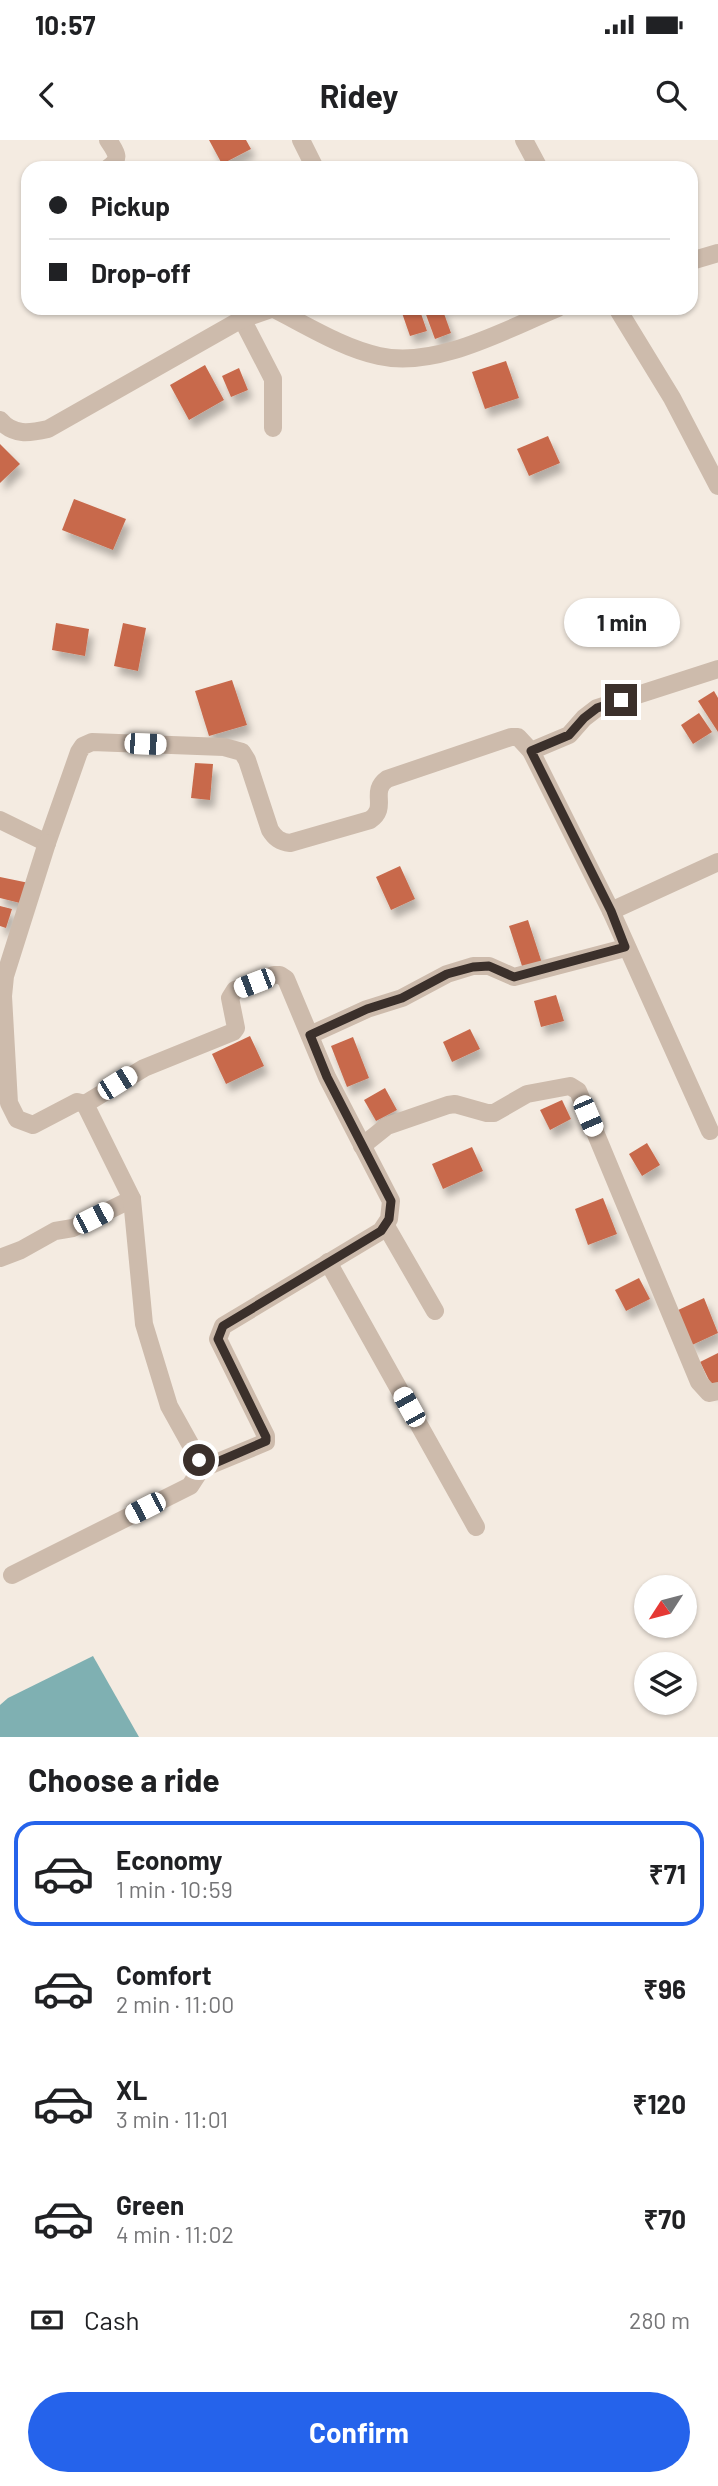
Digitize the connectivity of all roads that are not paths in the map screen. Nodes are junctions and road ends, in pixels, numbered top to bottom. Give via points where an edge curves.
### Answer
1 (108, 140) edge
2 (301, 140) edge
3 (524, 140) edge
4 (115, 161) edge
5 (312, 161) edge
6 (535, 161) edge
7 (718, 253) edge
8 (698, 259) edge
9 (253, 315) edge
10 (286, 315) edge
11 (541, 315) edge
12 (621, 315) edge
13 (242, 319) junction
14 (0, 420) edge
15 (273, 428) dead end
16 (718, 486) edge
17 (718, 669) edge
18 (531, 751) junction
19 (0, 820) edge
20 (47, 843) junction
21 (718, 862) edge
22 (611, 911) junction
23 (625, 947) junction
24 (310, 1035) junction
25 (85, 1104) junction
26 (710, 1130) dead end
27 (362, 1146) junction
28 (132, 1199) junction
29 (386, 1226) junction
30 (0, 1258) edge
31 (328, 1262) junction
32 (435, 1311) dead end
33 (718, 1391) edge
34 (201, 1469) junction
35 (476, 1527) dead end
36 (12, 1575) dead end

1 - 4 street via 117,153
2 - 5 street
3 - 6 street
7 - 8 street
9 - 13 street
10 - 11 street via 325,336 397,359 467,346
12 - 16 street
13 - 14 street via 48,429 18,432
13 - 15 street via 273,379
17 - 18 street via 597,708 569,735
18 - 20 street via 524,741 511,737 387,779 378,790 378,815 290,843 281,842 270,830 242,752 225,747 92,742 79,752
18 - 22 street
19 - 20 street
20 - 25 street via 5,976 9,1103 17,1119 33,1125 77,1102
21 - 22 street
22 - 23 street
23 - 24 street via 514,977 489,966 447,974 402,998
23 - 26 street
24 - 25 street via 286,979 274,975 232,994 233,1032 144,1068
24 - 27 street
25 - 28 street
27 - 29 street via 391,1201
27 - 33 street via 387,1126 448,1105 494,1113 533,1092 570,1086 578,1091 699,1382 709,1392
28 - 30 street
28 - 34 street via 144,1324 169,1406
29 - 31 street
29 - 32 street
31 - 34 street via 223,1326 218,1339 266,1441
31 - 35 street
34 - 36 street via 190,1486

